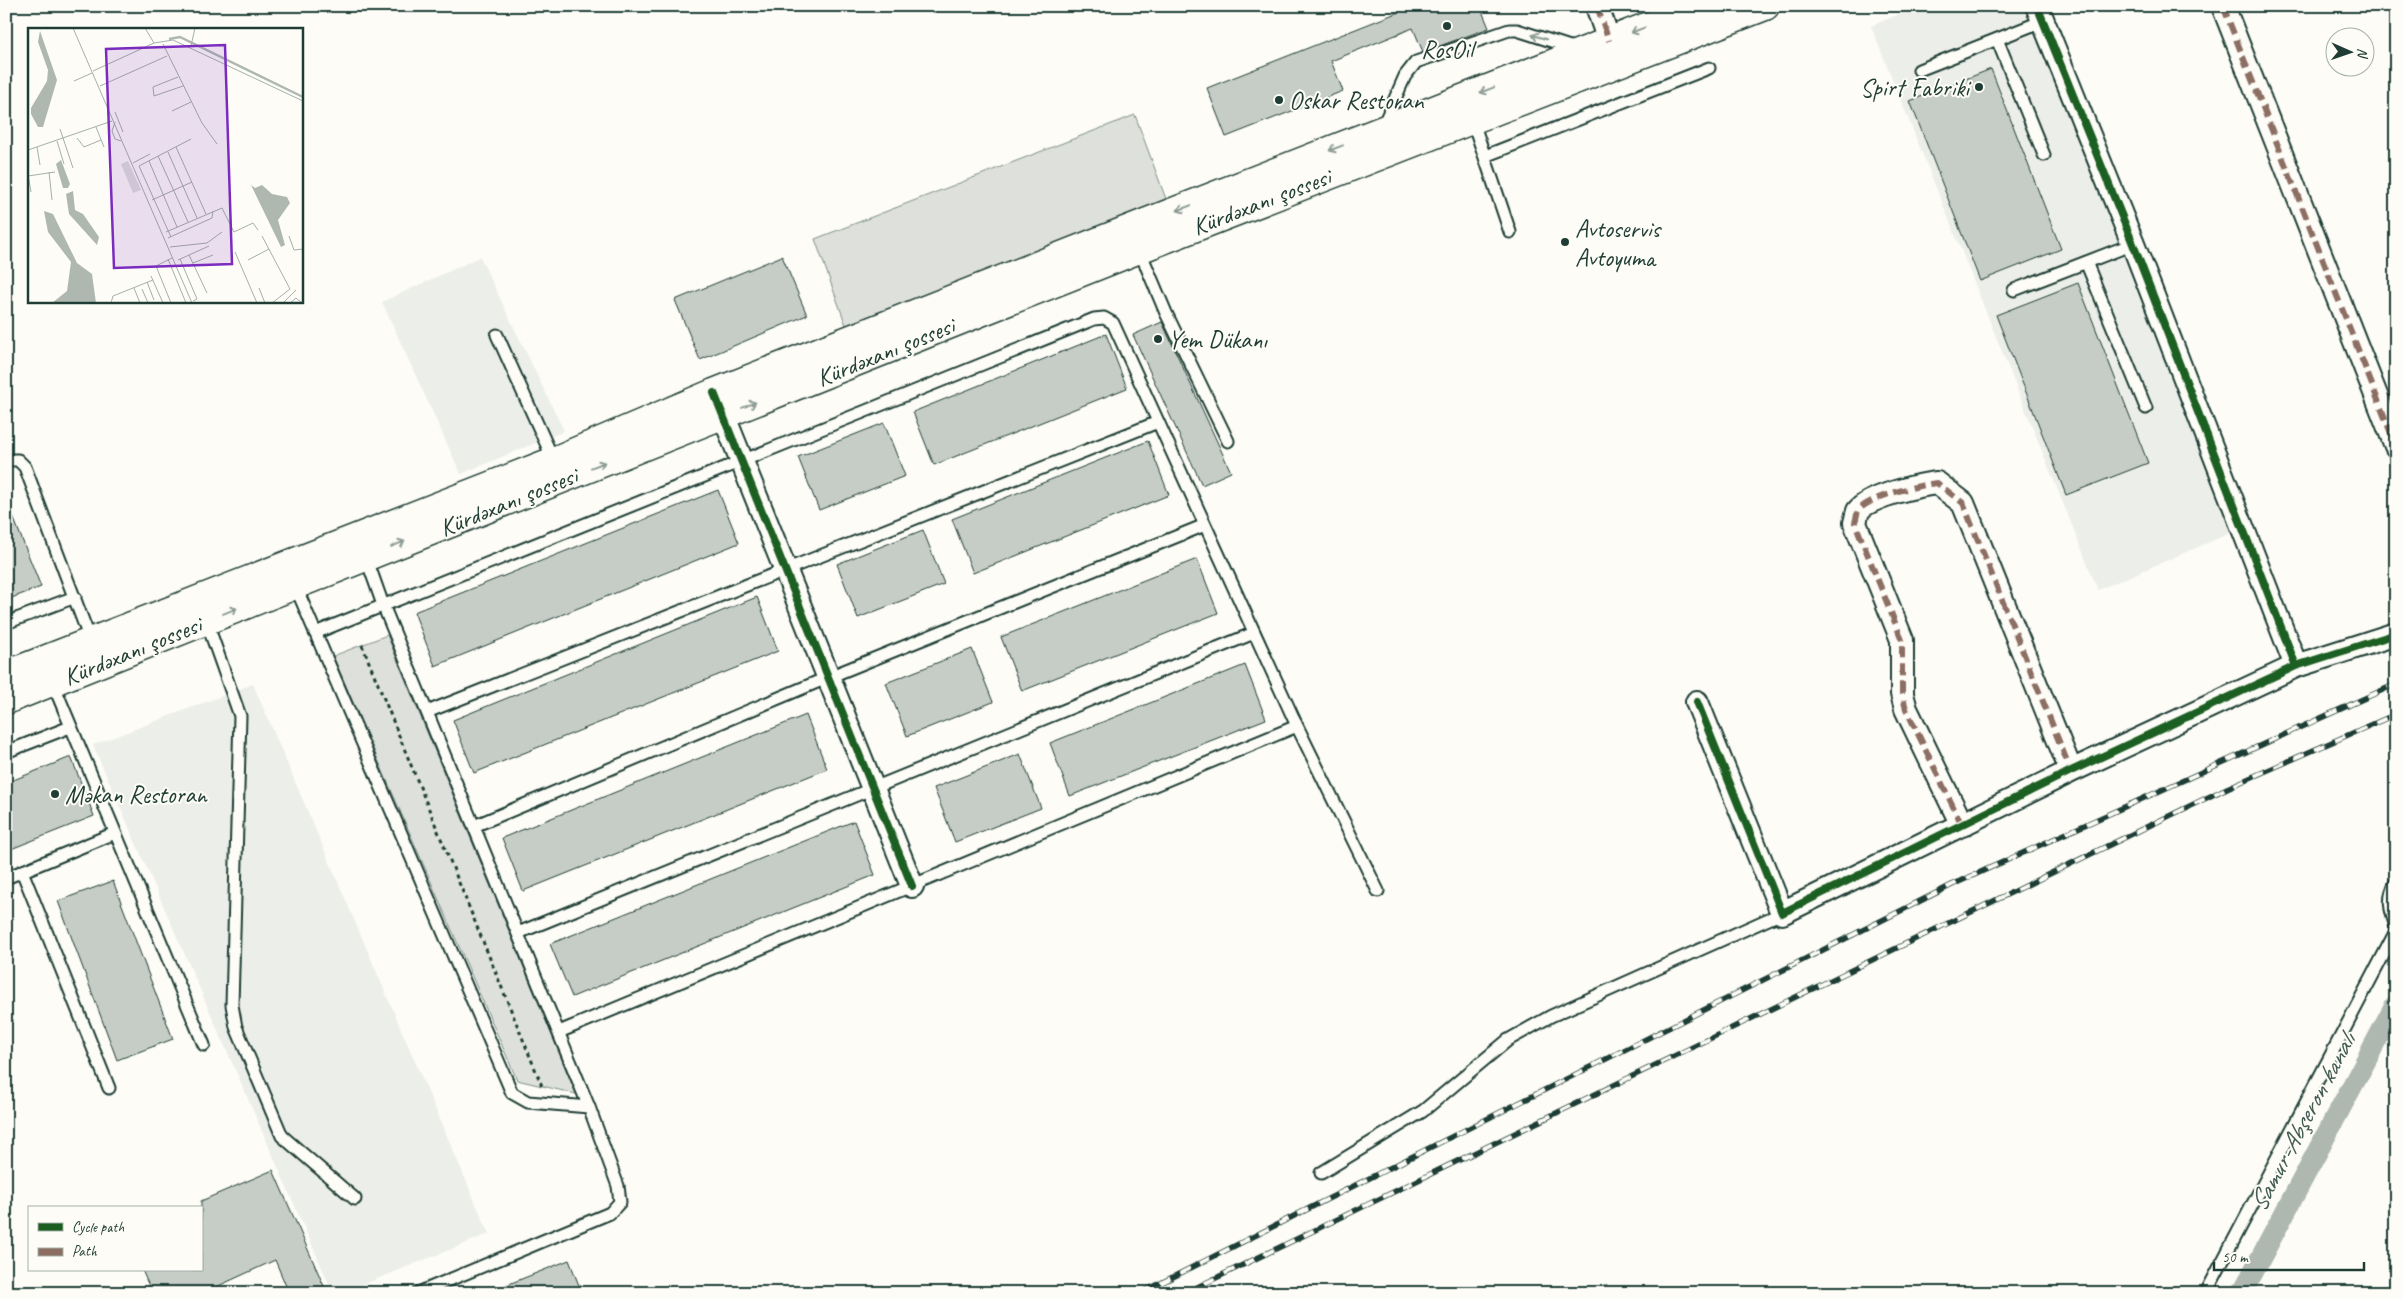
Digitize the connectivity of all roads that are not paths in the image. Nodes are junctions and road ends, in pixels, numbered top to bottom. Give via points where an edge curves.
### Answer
1 (1597, 6) edge
2 (1700, 6) edge
3 (1765, 6) edge
4 (2223, 6) edge
5 (2040, 14) edge
6 (1997, 39) junction
7 (1596, 55) junction
8 (1709, 68) dead end
9 (1920, 70) dead end
10 (1472, 119) junction
11 (1382, 130) junction
12 (2044, 155) dead end
13 (1484, 156) junction
14 (1510, 232) dead end
15 (2133, 244) junction
16 (1139, 249) junction
17 (2086, 262) junction
18 (2014, 290) dead end
19 (497, 335) dead end
20 (719, 405) junction
21 (2146, 408) dead end
22 (1158, 422) junction
23 (1228, 441) dead end
24 (2396, 446) edge
25 (6, 460) edge
26 (742, 460) junction
27 (554, 461) junction
28 (1205, 525) junction
29 (366, 557) junction
30 (785, 568) junction
31 (295, 585) junction
32 (75, 597) junction
33 (383, 604) junction
34 (206, 620) junction
35 (6, 623) edge
36 (315, 632) junction
37 (1254, 633) junction
38 (2396, 634) edge
39 (91, 642) junction
40 (2296, 666) junction
41 (6, 676) edge
42 (829, 677) junction
43 (52, 681) junction
44 (6, 700) edge
45 (1697, 702) dead end
46 (427, 712) junction
47 (1297, 726) junction
48 (70, 727) junction
49 (6, 752) edge
50 (2071, 771) junction
51 (873, 787) junction
52 (1962, 825) junction
53 (474, 826) junction
54 (115, 833) junction
55 (22, 871) junction
56 (6, 878) edge
57 (2396, 882) edge
58 (912, 886) junction
59 (1378, 891) dead end
60 (1782, 913) junction
61 (2396, 926) edge
62 (2396, 931) edge
63 (518, 933) junction
64 (559, 1032) junction
65 (204, 1045) dead end
66 (109, 1088) dead end
67 (589, 1107) junction
68 (1321, 1174) dead end
69 (355, 1199) dead end
70 (418, 1293) edge
71 (2206, 1293) edge

1 - 7 street
2 -> 7 main road, Kürdəxanı şossesi
3 - 7 main road, Kürdəxanı şossesi
4 - 24 street
5 - 6 lane
5 - 15 street
6 - 9 lane
6 - 12 lane
7 - 10 main road, Kürdəxanı şossesi
7 -> 11 main road, Kürdəxanı şossesi
7 -> 11 lane via 1509,30 1416,62 1405,76
8 - 13 lane
10 - 13 lane
10 - 16 main road, Kürdəxanı şossesi
11 -> 20 main road, Kürdəxanı şossesi
13 - 14 lane
15 - 17 lane
15 - 40 street
20 -> 16 main road, Kürdəxanı şossesi
16 - 23 lane
17 - 18 lane
17 - 21 lane
19 - 27 lane
20 - 26 street
20 - 27 main road, Kürdəxanı şossesi
29 -> 20 main road, Kürdəxanı şossesi
22 - 26 lane via 1113,323 1104,318 1094,319
22 - 28 lane
22 - 30 lane
25 - 32 lane via 18,460 25,467
26 - 30 street
26 - 33 lane
27 - 39 main road, Kürdəxanı şossesi
28 - 37 lane
28 - 42 lane
29 - 31 main road, Kürdəxanı şossesi
29 - 33 lane
30 - 42 street
30 - 46 lane
34 -> 31 main road, Kürdəxanı şossesi
31 - 36 lane
32 - 35 lane
32 - 39 lane
33 - 36 lane
33 - 46 lane
34 - 43 main road, Kürdəxanı şossesi
34 - 69 lane via 240,716 232,1005 236,1027 282,1136
36 - 67 lane via 512,1093 528,1102
37 - 47 lane
37 - 51 lane
38 - 40 street
39 - 41 main road, Kürdəxanı şossesi
40 - 50 street
42 - 51 street
42 - 53 lane
43 - 44 main road, Kürdəxanı şossesi
43 - 48 lane
45 - 60 street
46 - 53 lane
47 - 58 lane
47 - 59 lane
48 - 49 lane
48 - 54 lane
50 - 52 street
50 - 52 street via 1963,503 1938,483 1915,485 1871,502 1858,511 1855,523 1902,640 1902,694 1906,709
51 - 58 street
51 - 63 lane
52 - 60 street
53 - 63 lane
54 - 55 lane
54 - 65 lane
55 - 56 lane
55 - 66 lane
57 - 61 lane via 2390,893 2390,909
58 - 64 lane
60 - 68 lane via 1550,1016 1508,1040 1423,1111
62 - 71 lane
63 - 64 lane
64 - 67 lane
67 - 70 lane via 618,1186 620,1202 610,1213

